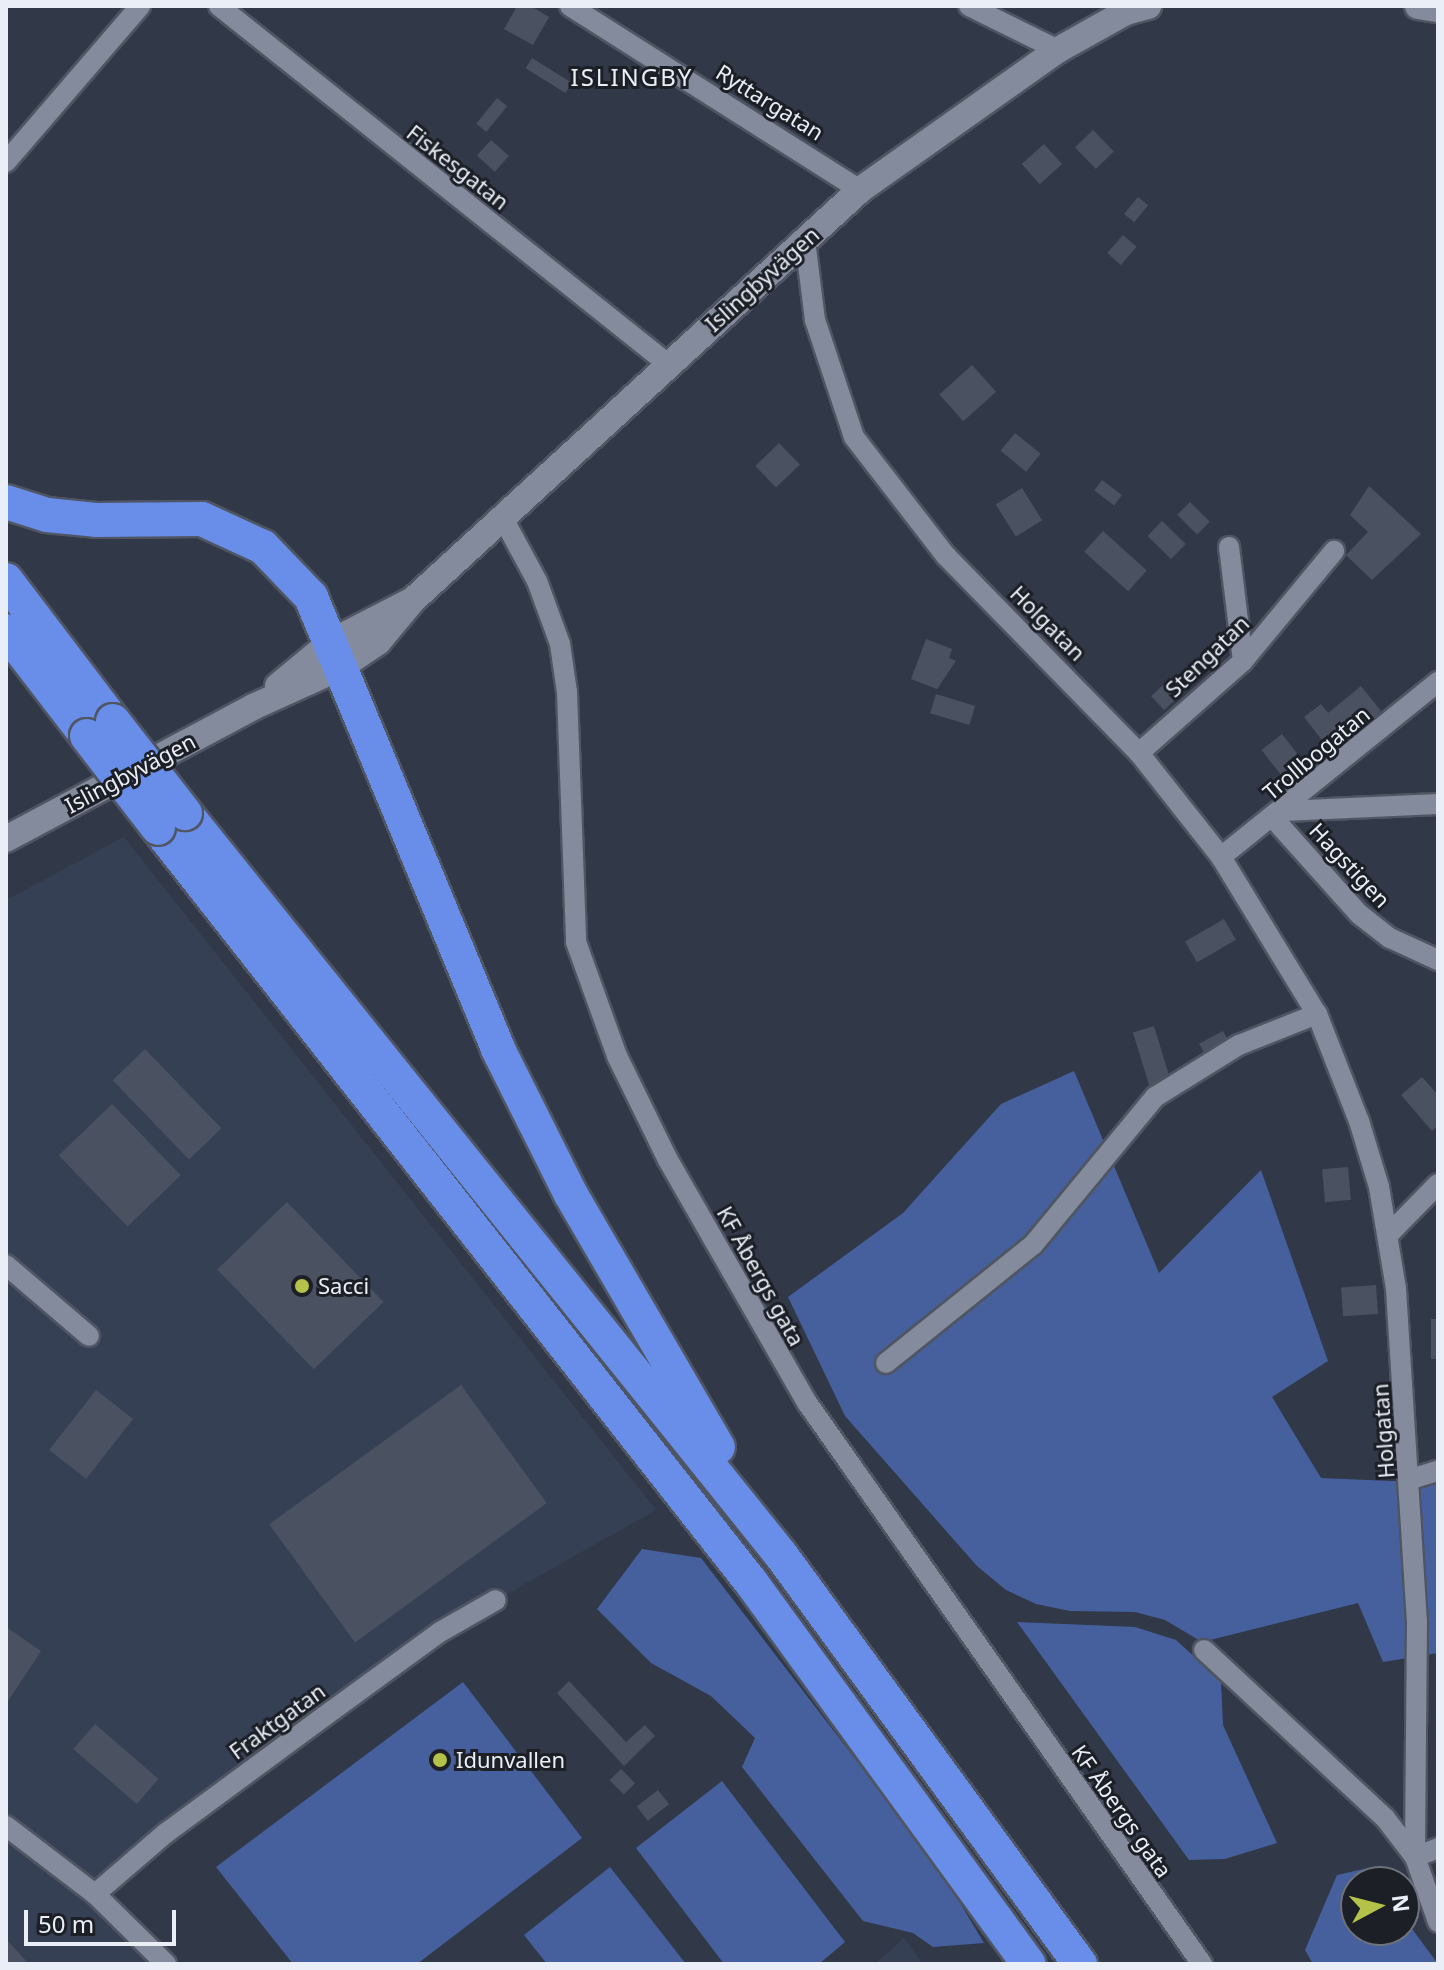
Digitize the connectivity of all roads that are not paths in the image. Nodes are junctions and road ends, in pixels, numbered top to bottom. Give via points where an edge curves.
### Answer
1 (140, 6) edge
2 (219, 6) edge
3 (570, 6) edge
4 (969, 6) edge
5 (1148, 6) edge
6 (1418, 6) edge
7 (1438, 9) edge
8 (1058, 50) junction
9 (6, 162) edge
10 (860, 190) junction
11 (805, 240) junction
12 (668, 364) junction
13 (6, 502) edge
14 (504, 520) junction
15 (1229, 547) dead end
16 (1334, 551) dead end
17 (6, 580) edge
18 (11, 643) edge
19 (336, 655) junction
20 (1243, 661) junction
21 (1438, 682) edge
22 (100, 729) junction
23 (1139, 753) junction
24 (1438, 804) edge
25 (1279, 815) junction
26 (171, 820) junction
27 (6, 839) edge
28 (1221, 857) junction
29 (1438, 960) edge
30 (1317, 1014) junction
31 (1438, 1184) edge
32 (1388, 1235) junction
33 (6, 1265) edge
34 (89, 1336) dead end
35 (886, 1363) dead end
36 (1438, 1471) edge
37 (1411, 1479) junction
38 (781, 1555) junction
39 (496, 1600) dead end
40 (1204, 1650) dead end
41 (6, 1826) edge
42 (1438, 1848) edge
43 (1415, 1857) junction
44 (95, 1894) junction
45 (1438, 1922) edge
46 (166, 1964) edge
47 (1029, 1964) edge
48 (1080, 1964) edge
49 (1202, 1964) edge

1 - 9 street
2 - 12 street, Fiskesgatan
3 - 10 street, Ryttargatan
4 - 8 street
5 - 8 street, Islingbyvägen via 1126,12
6 - 7 street
8 - 10 street, Islingbyvägen
10 - 11 street, Islingbyvägen
11 - 12 street, Islingbyvägen
11 - 23 street, Holgatan via 815,320 854,437 946,556
12 - 14 street, Islingbyvägen
13 - 19 highway via 47,515 96,520 176,516 223,526 285,565 311,597
14 - 19 street, Islingbyvägen via 413,600
14 - 49 street, KF Åbergs gata via 537,581 560,644 567,692 576,942 617,1056 668,1160 808,1404
15 - 20 street
16 - 20 street, Stengatan
17 - 22 highway
18 - 22 highway
19 - 27 street, Islingbyvägen via 253,707
19 - 38 highway via 498,1049 570,1193
20 - 23 street, Stengatan
21 - 25 street, Trollbogatan
22 - 26 highway, bridge
23 - 28 street, Holgatan
24 - 25 street
25 - 28 street, Trollbogatan
25 - 29 street, Hagstigen via 1359,914 1390,938
26 - 38 highway
26 - 47 highway via 751,1582
28 - 30 street, Holgatan
30 - 32 street, Holgatan via 1359,1121
30 - 35 street via 1239,1045 1155,1097 1033,1245
31 - 32 street
32 - 37 street, Holgatan
33 - 34 street
36 - 37 street
37 - 43 street, Holgatan via 1420,1715
38 - 48 highway
39 - 44 street, Fraktgatan via 440,1632 345,1701 166,1833
40 - 43 street, Holgatan via 1385,1818
41 - 44 street
42 - 43 street
43 - 45 street, Holgatan
44 - 46 street

